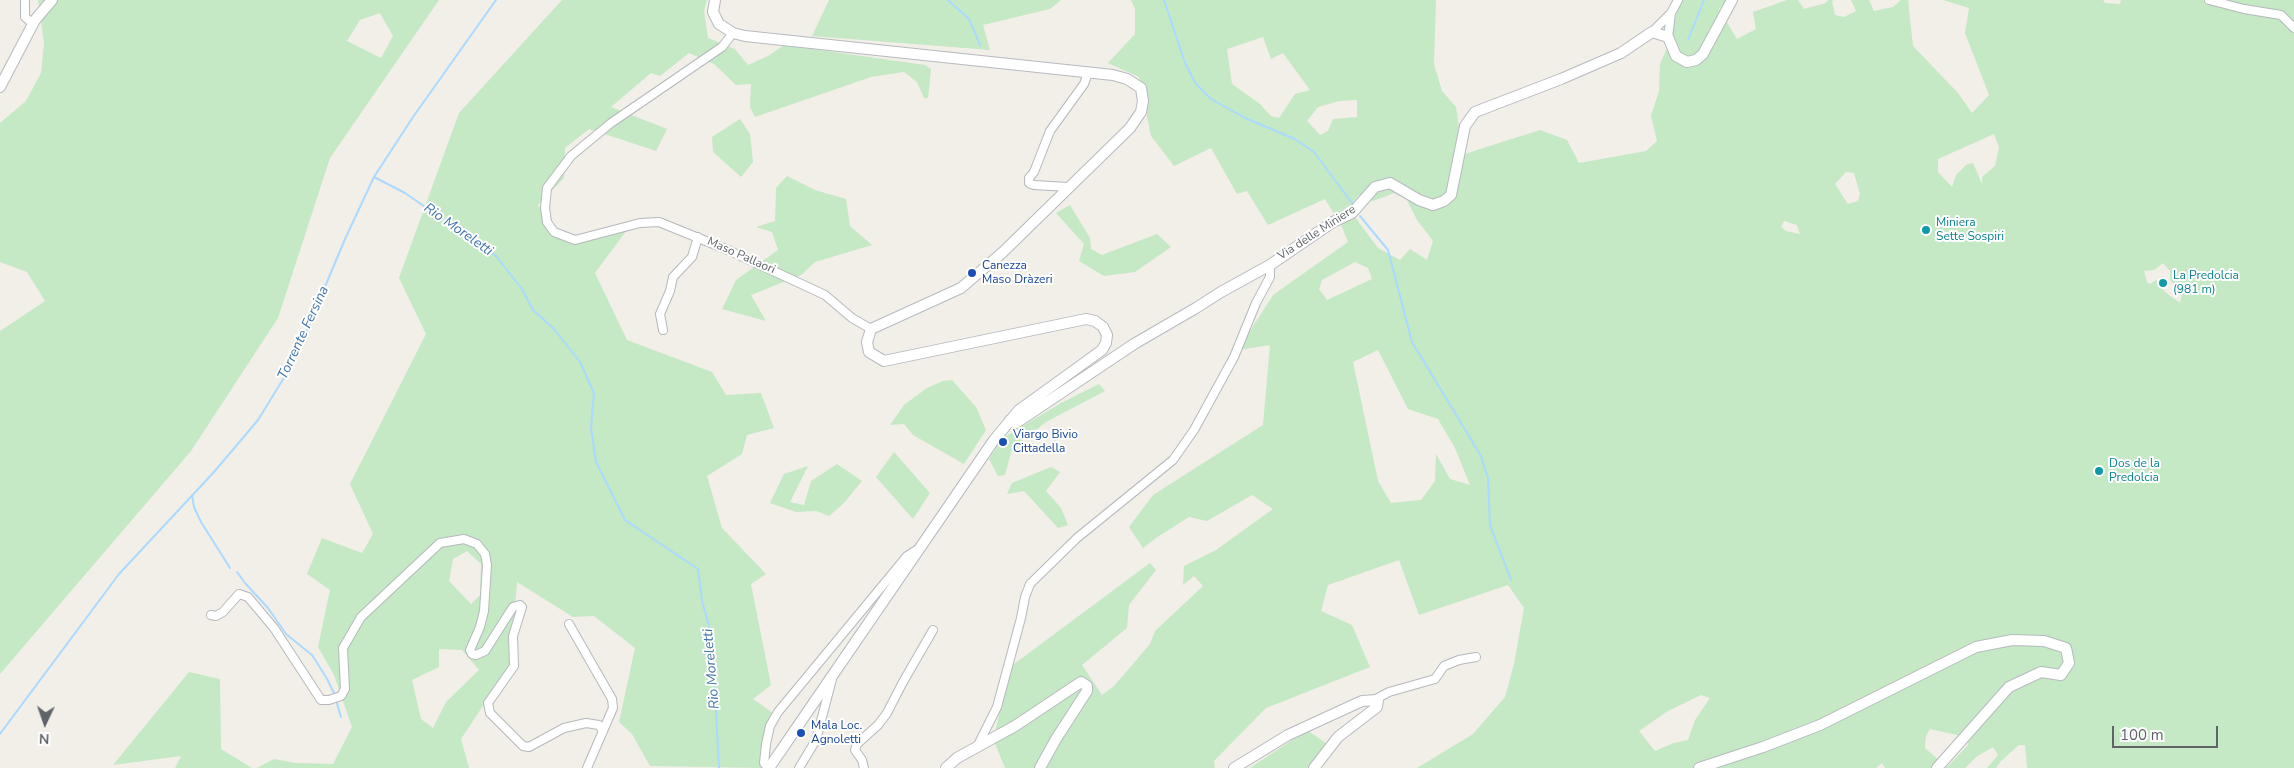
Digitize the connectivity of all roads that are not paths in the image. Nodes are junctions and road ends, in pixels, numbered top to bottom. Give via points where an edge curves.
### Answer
1 (26, 0) edge
2 (52, 0) edge
3 (715, 0) edge
4 (1678, 0) edge
5 (1732, 0) edge
6 (2209, 0) edge
7 (1671, 13) junction
8 (33, 24) junction
9 (2294, 28) edge
10 (733, 32) junction
11 (1652, 32) junction
12 (1668, 37) junction
13 (1088, 73) junction
14 (0, 87) edge
15 (1068, 188) junction
16 (698, 237) junction
17 (1270, 265) junction
18 (871, 329) junction
19 (663, 330) dead end
20 (1010, 420) junction
21 (920, 548) junction
22 (211, 615) dead end
23 (569, 624) dead end
24 (933, 630) dead end
25 (1476, 657) dead end
26 (832, 679) junction
27 (1374, 700) junction
28 (603, 731) junction
29 (977, 747) junction
30 (587, 768) edge
31 (768, 768) edge
32 (799, 768) edge
33 (864, 768) edge
34 (946, 768) edge
35 (1040, 768) edge
36 (1234, 768) edge
37 (1314, 768) edge
38 (1699, 768) edge
39 (1938, 768) edge

1 - 8 street via 25,17
2 - 8 street
3 - 10 street via 713,12 719,24
4 - 7 street
5 - 12 street via 1703,54 1696,60 1687,62 1676,56
6 - 9 street via 2281,15
7 - 11 street
7 - 12 street
8 - 14 street
10 - 13 street via 745,36
10 - 16 street via 722,47 576,151 547,188 547,222 554,232 575,240 640,223 659,222
11 - 12 street
11 - 17 street, Via delle Miniere via 1612,57 1475,112 1465,126 1451,195 1444,201 1433,204 1419,200 1390,183 1375,186 1352,213 1333,222
13 - 15 street via 1084,84 1050,131 1029,178 1029,183
13 - 15 street via 1127,79 1141,88 1143,101 1141,112 1130,128
15 - 18 street via 961,288
16 - 18 street, Maso Pallaori via 826,295 852,318
16 - 19 street, Maso Pallaori via 692,257 673,277 660,314
17 - 20 street, Via delle Miniere via 1134,344 1016,423
17 - 29 street via 1270,276 1234,358 1194,430 1173,460 1077,538 1030,584 997,707
18 - 20 street via 867,342 869,352 884,361 1086,319 1095,320 1103,327 1107,335 1102,350 1019,410
20 - 21 street
21 - 26 street
21 - 31 street via 907,556 778,712 770,726 766,744 764,763
22 - 28 street via 224,612 239,594 248,597 274,628 321,700 328,700 341,696 345,689 343,648 361,617 440,543 464,539 477,544 485,554 487,565 484,610 470,650 472,654 485,651 513,607 522,608 513,636 514,666 488,703 490,713 523,746 529,747 570,726 594,723
23 - 28 street via 612,699 613,708
24 - 33 street via 887,713 857,744 855,750
25 - 27 street via 1444,666 1435,679 1389,692
26 - 31 street
26 - 32 street via 816,740
27 - 36 street via 1362,701 1288,734
27 - 37 street via 1378,700 1377,707 1338,737
28 - 30 street
29 - 34 street
29 - 35 street via 1016,726 1080,682 1087,686 1087,691
38 - 39 street via 1820,725 1976,647 2012,640 2044,641 2066,648 2069,663 2061,675 2041,672 2010,687

